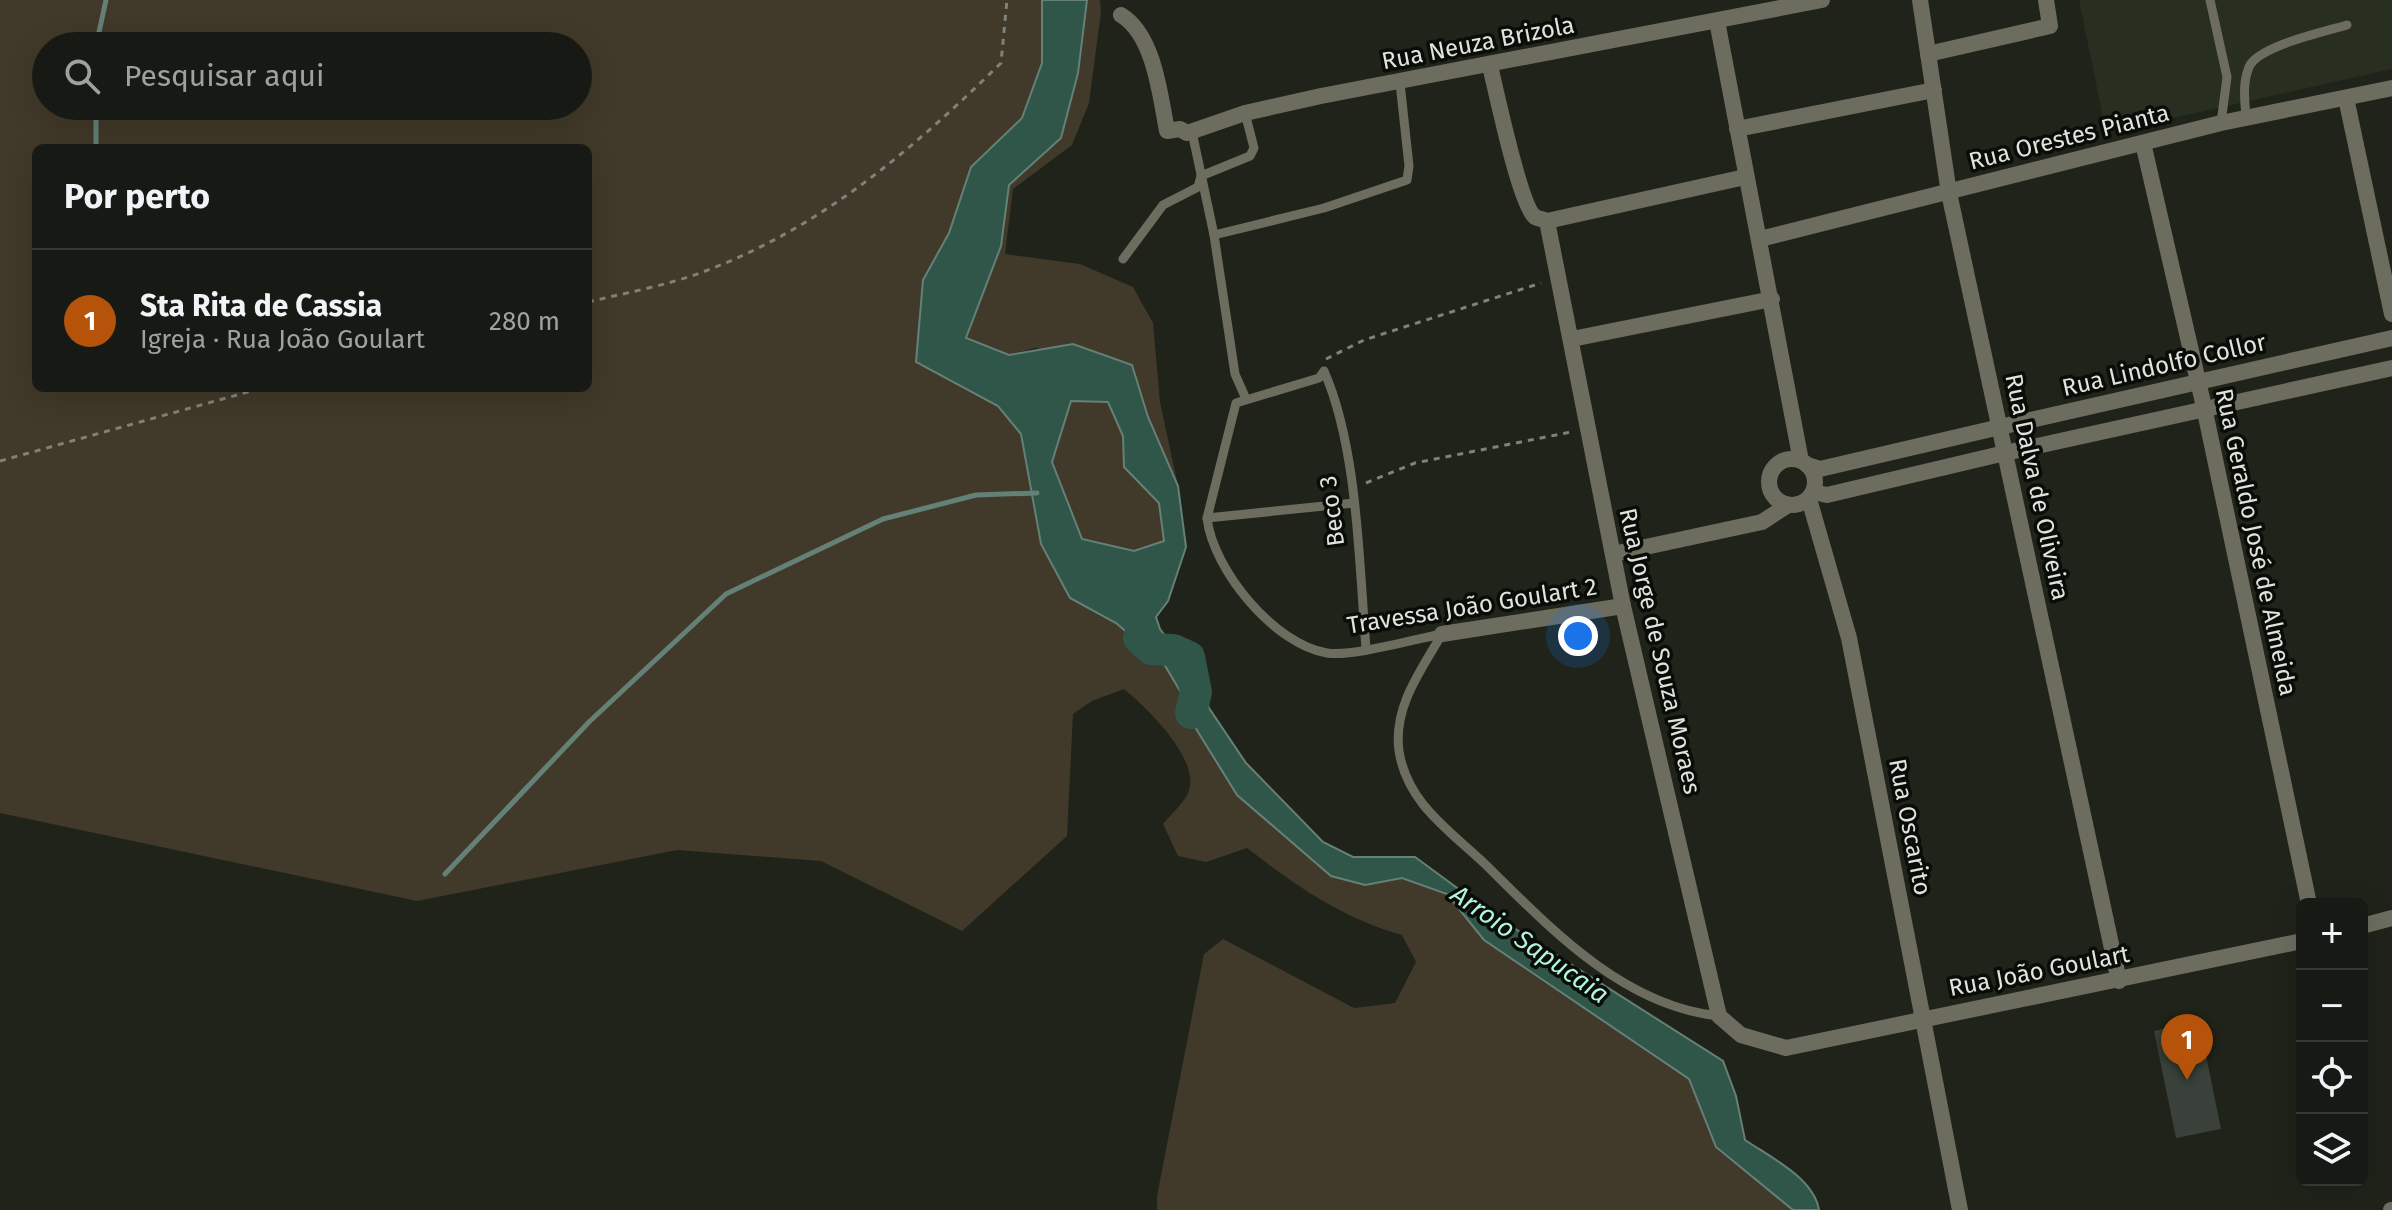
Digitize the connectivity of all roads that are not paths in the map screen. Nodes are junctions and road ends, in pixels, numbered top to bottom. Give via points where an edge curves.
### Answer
1 (1822, 0) edge
2 (1920, 0) edge
3 (2046, 0) edge
4 (2210, 0) edge
5 (1121, 15) dead end
6 (1717, 21) junction
7 (2347, 25) dead end
8 (1928, 54) junction
9 (1490, 66) junction
10 (1400, 83) junction
11 (2392, 88) edge
12 (1934, 90) junction
13 (2346, 98) junction
14 (1245, 113) junction
15 (2246, 118) junction
16 (2221, 123) junction
17 (1737, 129) junction
18 (1192, 132) junction
19 (2143, 143) junction
20 (1201, 176) junction
21 (1745, 177) junction
22 (1949, 193) junction
23 (1547, 221) junction
24 (1214, 235) junction
25 (1760, 239) junction
26 (1123, 259) dead end
27 (1772, 299) junction
28 (2392, 314) edge
29 (2392, 338) edge
30 (1572, 339) junction
31 (2392, 368) edge
32 (2197, 381) junction
33 (1246, 399) junction
34 (2204, 407) junction
35 (2000, 427) junction
36 (2005, 453) junction
37 (1804, 463) junction
38 (1811, 496) junction
39 (1354, 503) junction
40 (1788, 505) junction
41 (1207, 518) junction
42 (1613, 554) junction
43 (1623, 606) junction
44 (1442, 634) junction
45 (1366, 648) junction
46 (2308, 898) edge
47 (2392, 918) edge
48 (2368, 924) edge
49 (2296, 942) edge
50 (2119, 981) junction
51 (1719, 1016) junction
52 (1923, 1018) junction
53 (1960, 1210) edge

1 - 6 street, Rua Neuza Brizola
2 - 8 street, Rua Dalva de Oliveira
3 - 8 street via 2050,26
4 - 16 lane via 2227,77
5 - 18 street via 1135,24 1145,45 1167,131
6 - 9 street, Rua Neuza Brizola
6 - 17 street
7 - 15 lane via 2270,49 2250,63 2244,85
8 - 12 street, Rua Dalva de Oliveira
9 - 10 street, Rua Neuza Brizola
9 - 23 street via 1528,209
10 - 14 street, Rua Neuza Brizola
10 - 24 lane via 1407,180 1324,208
11 - 13 street, Rua Orestes Pianta
12 - 17 street
12 - 22 street, Rua Dalva de Oliveira
13 - 15 street, Rua Orestes Pianta
13 - 28 street
14 - 18 street, Rua Neuza Brizola
14 - 20 lane via 1254,148 1250,156
15 - 16 street, Rua Orestes Pianta
16 - 19 street, Rua Orestes Pianta
17 - 21 street
18 - 20 lane
19 - 22 street, Rua Orestes Pianta
19 - 32 street, Rua Geraldo José de Almeida
20 - 24 lane
20 - 26 lane via 1198,187 1163,205
21 - 23 street
21 - 25 street
22 - 25 street, Rua Orestes Pianta
22 - 35 street, Rua Dalva de Oliveira
23 - 30 street, Rua Jorge de Souza Moraes
24 - 33 lane via 1235,374
25 - 27 street
27 - 30 street
27 - 37 street
29 - 32 street, Rua Lindolfo Collor
30 - 42 street, Rua Jorge de Souza Moraes
31 - 34 street, Rua Lindolfo Collor
32 - 34 street, Rua Geraldo José de Almeida
32 - 35 street, Rua Lindolfo Collor
33 - 39 lane, Beco 3 via 1319,378 1324,371
33 - 41 lane via 1236,403
34 - 36 street, Rua Lindolfo Collor
34 - 46 street, Rua Geraldo José de Almeida
35 - 36 street, Rua Dalva de Oliveira
35 - 37 street, Rua Lindolfo Collor via 1820,469
36 - 38 street, Rua Lindolfo Collor
36 - 50 street, Rua Dalva de Oliveira
37 - 38 street via 1815,478
37 - 40 street via 1786,460 1770,476 1775,497
38 - 40 street
38 - 52 street, Rua Oscarito via 1849,638
39 - 41 lane
39 - 45 lane, Beco 3
40 - 42 street via 1762,522
41 - 45 lane, Travessa João Goulart 2 via 1222,564 1253,607 1308,647 1329,654
42 - 43 street, Rua Jorge de Souza Moraes
43 - 44 street, Travessa João Goulart 2
43 - 51 street, Rua Jorge de Souza Moraes
44 - 45 lane, Travessa João Goulart 2
44 - 51 lane via 1398,719 1405,778 1420,803 1565,941 1652,997 1685,1013
47 - 48 street
49 - 50 street, Rua João Goulart
50 - 52 street, Rua João Goulart
51 - 52 street, Rua João Goulart via 1741,1035 1786,1048
52 - 53 street, Rua Oscarito

